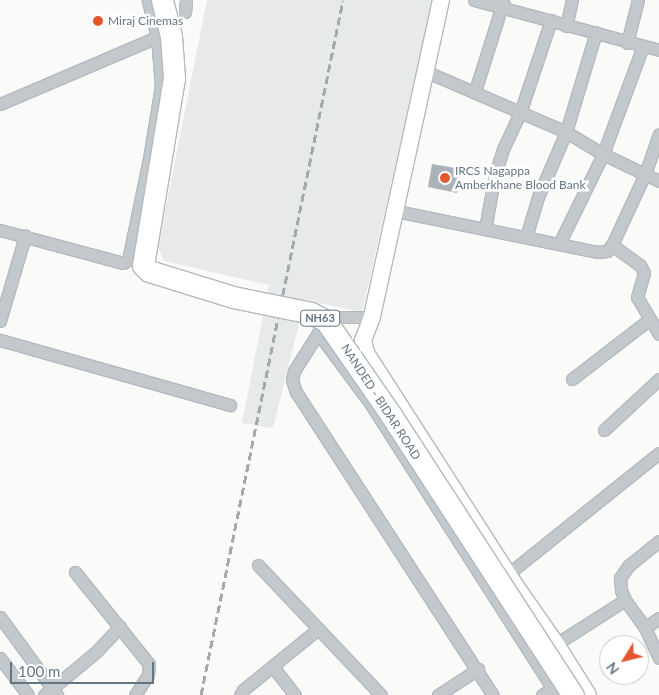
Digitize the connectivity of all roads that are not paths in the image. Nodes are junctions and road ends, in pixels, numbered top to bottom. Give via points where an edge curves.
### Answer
1 (148, 0) edge
2 (162, 0) edge
3 (186, 0) edge
4 (442, 0) edge
5 (474, 0) edge
6 (572, 0) edge
7 (638, 0) edge
8 (503, 4) edge
9 (185, 12) dead end
10 (551, 20) junction
11 (566, 26) junction
12 (596, 32) junction
13 (157, 37) junction
14 (627, 43) junction
15 (643, 46) junction
16 (659, 50) edge
17 (427, 72) junction
18 (475, 91) junction
19 (0, 104) edge
20 (520, 113) junction
21 (566, 132) junction
22 (659, 134) edge
23 (602, 154) junction
24 (645, 174) junction
25 (659, 181) edge
26 (396, 212) junction
27 (485, 229) junction
28 (0, 230) edge
29 (25, 236) junction
30 (526, 237) junction
31 (559, 244) junction
32 (612, 245) junction
33 (372, 317) junction
34 (650, 319) junction
35 (0, 321) edge
36 (318, 333) junction
37 (659, 334) edge
38 (0, 340) edge
39 (659, 379) edge
40 (572, 380) dead end
41 (230, 405) dead end
42 (604, 430) dead end
43 (659, 453) edge
44 (659, 541) edge
45 (258, 565) dead end
46 (75, 572) dead end
47 (508, 574) junction
48 (625, 600) junction
49 (0, 616) edge
50 (659, 618) edge
51 (120, 626) junction
52 (645, 628) junction
53 (318, 629) junction
54 (556, 644) junction
55 (0, 658) edge
56 (659, 658) edge
57 (273, 667) junction
58 (478, 669) junction
59 (51, 693) edge
60 (561, 693) edge
61 (28, 695) edge
62 (135, 695) edge
63 (240, 695) edge
64 (296, 695) edge
65 (381, 695) edge
66 (438, 695) edge
67 (493, 695) edge
68 (542, 695) edge
69 (588, 695) edge

1 - 13 street
2 - 60 highway, NANDED - BIDAR ROAD / NH63, bridge via 171,36 174,78 143,265 149,271 233,297 312,313 326,321 391,415
3 - 9 street
4 - 17 street
5 - 8 street
6 - 11 street
7 - 14 street
8 - 10 street
8 - 18 street
10 - 11 street
10 - 20 street
11 - 12 street
12 - 14 street
12 - 21 street
13 - 19 street
13 - 29 street via 161,86 128,260 122,262
14 - 15 street
15 - 16 street
15 - 23 street
17 - 18 street
17 - 26 street
18 - 20 street
20 - 21 street
20 - 27 street via 495,174
21 - 23 street
21 - 30 street via 538,197
22 - 24 street
23 - 24 street
23 - 31 street
24 - 25 street
24 - 32 street
26 - 27 street
26 - 33 street
27 - 30 street
28 - 29 street
29 - 35 street
30 - 31 street
31 - 32 street via 597,252 607,251
32 - 34 street via 640,265 644,273 637,297
33 - 36 street via 335,317
33 - 47 street via 363,340 366,353
34 - 37 street
34 - 40 street
36 - 58 street via 294,370 292,380 296,392
36 - 60 street via 370,403
38 - 41 street
39 - 42 street
43 - 47 street
44 - 48 street via 630,565 620,578
45 - 53 street
46 - 51 street
47 - 54 street
48 - 52 street
48 - 54 street
49 - 59 street
50 - 52 street
51 - 59 street
51 - 62 street via 149,664 148,675
52 - 56 street
53 - 57 street
53 - 65 street
54 - 69 street
55 - 61 street
57 - 63 street
57 - 64 street
58 - 66 street
58 - 67 street
60 - 68 street

